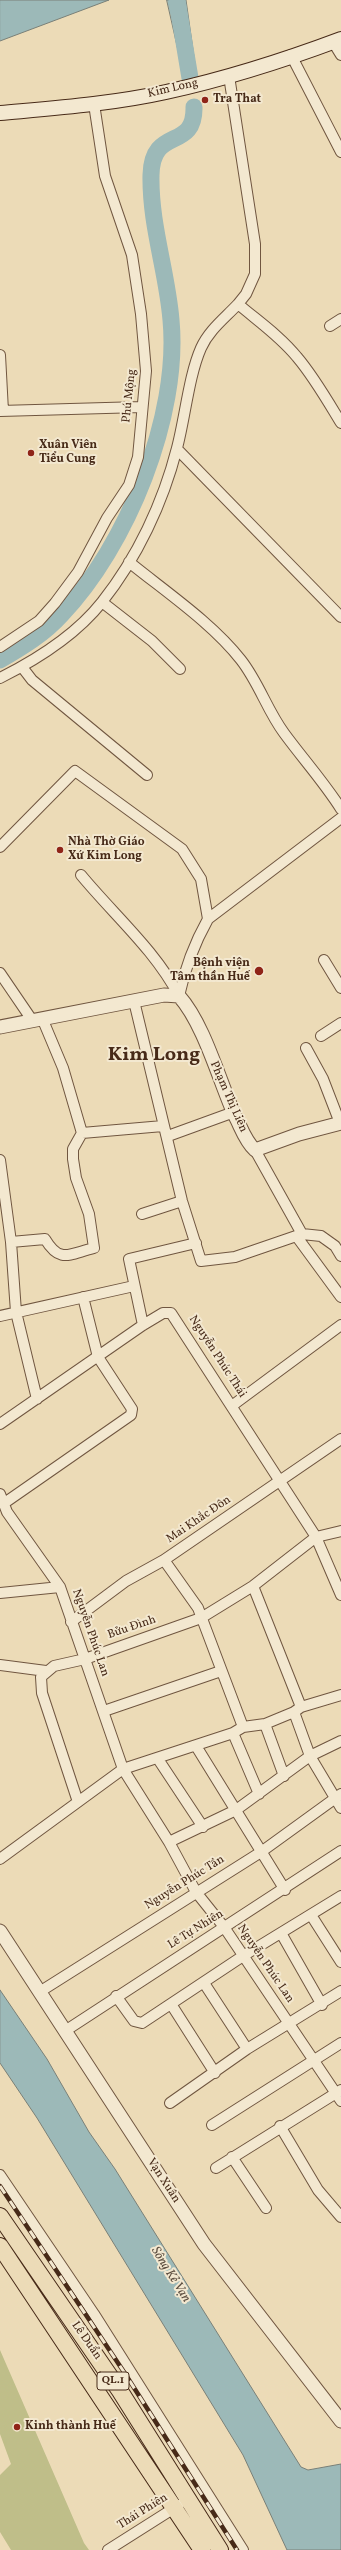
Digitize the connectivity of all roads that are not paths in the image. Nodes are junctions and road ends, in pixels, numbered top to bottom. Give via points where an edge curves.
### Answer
1 (337, 40) edge
2 (291, 55) junction
3 (341, 55) edge
4 (229, 76) junction
5 (94, 104) junction
6 (0, 113) edge
7 (341, 152) edge
8 (238, 304) junction
9 (341, 319) edge
10 (330, 326) dead end
11 (0, 355) edge
12 (141, 408) junction
13 (2, 411) edge
14 (341, 423) edge
15 (177, 449) junction
16 (129, 562) junction
17 (102, 602) junction
18 (341, 617) edge
19 (0, 647) edge
20 (22, 667) junction
21 (180, 669) dead end
22 (0, 678) edge
23 (147, 775) dead end
24 (341, 809) edge
25 (341, 818) edge
26 (2, 843) edge
27 (80, 875) dead end
28 (208, 919) junction
29 (324, 960) dead end
30 (0, 972) edge
31 (341, 988) edge
32 (179, 996) junction
33 (134, 1002) junction
34 (37, 1019) junction
35 (341, 1023) edge
36 (0, 1027) edge
37 (321, 1036) dead end
38 (306, 1048) dead end
39 (234, 1112) junction
40 (341, 1123) edge
41 (165, 1131) junction
42 (82, 1133) junction
43 (255, 1150) junction
44 (0, 1164) edge
45 (182, 1201) junction
46 (142, 1214) dead end
47 (300, 1236) junction
48 (11, 1242) junction
49 (196, 1243) junction
50 (341, 1256) edge
51 (134, 1286) junction
52 (83, 1297) junction
53 (341, 1297) edge
54 (16, 1312) junction
55 (0, 1316) edge
56 (143, 1325) junction
57 (341, 1325) edge
58 (98, 1357) junction
59 (37, 1399) junction
60 (233, 1405) junction
61 (0, 1424) edge
62 (341, 1439) edge
63 (280, 1481) junction
64 (1, 1499) edge
65 (341, 1531) edge
66 (316, 1537) junction
67 (164, 1560) junction
68 (253, 1586) junction
69 (60, 1587) junction
70 (1, 1590) edge
71 (340, 1591) edge
72 (202, 1618) junction
73 (72, 1622) junction
74 (84, 1659) junction
75 (0, 1665) edge
76 (221, 1671) junction
77 (46, 1672) junction
78 (341, 1695) edge
79 (298, 1709) junction
80 (104, 1711) junction
81 (265, 1724) junction
82 (243, 1727) junction
83 (233, 1733) junction
84 (341, 1741) edge
85 (196, 1746) junction
86 (310, 1756) junction
87 (158, 1759) junction
88 (123, 1769) junction
89 (284, 1776) junction
90 (260, 1794) junction
91 (338, 1796) edge
92 (78, 1802) junction
93 (341, 1808) edge
94 (236, 1810) junction
95 (203, 1827) junction
96 (169, 1842) junction
97 (341, 1851) edge
98 (261, 1852) junction
99 (0, 1859) edge
100 (285, 1890) junction
101 (196, 1892) junction
102 (341, 1896) edge
103 (311, 1915) junction
104 (224, 1927) junction
105 (0, 1931) edge
106 (281, 1933) junction
107 (243, 1956) junction
108 (341, 1962) edge
109 (204, 1983) junction
110 (41, 1991) junction
111 (341, 1991) edge
112 (116, 1996) junction
113 (171, 2004) junction
114 (322, 2005) junction
115 (290, 2024) junction
116 (65, 2031) junction
117 (341, 2043) edge
118 (247, 2049) junction
119 (312, 2061) junction
120 (215, 2073) junction
121 (339, 2094) edge
122 (170, 2103) dead end
123 (212, 2125) dead end
124 (280, 2126) junction
125 (232, 2158) junction
126 (216, 2168) dead end
127 (0, 2175) edge
128 (266, 2208) dead end
129 (0, 2216) edge
130 (341, 2216) edge
131 (0, 2246) edge
132 (339, 2416) edge
133 (189, 2498) junction
134 (175, 2508) junction
135 (109, 2549) edge
136 (202, 2550) edge
137 (220, 2550) edge
138 (243, 2550) edge

1 - 2 main road, Kim Long
1 - 3 street
2 - 4 main road, Kim Long
2 - 7 street
4 - 5 main road, Kim Long via 166,92
4 - 8 street via 255,244 255,274 246,294
5 - 6 main road, Kim Long
5 - 12 street, Phú Mộng via 105,176 132,255 136,279 146,360
8 - 14 street via 297,356 318,384
8 - 15 street via 216,326 201,347 194,366
9 - 10 street
11 - 13 street
12 - 13 street
12 - 19 street, Phú Mộng via 138,457 129,485 107,518 78,572 39,621
15 - 16 street via 150,523
15 - 18 street
16 - 17 street
16 - 24 street via 196,616 241,659 260,686 268,708 283,732 310,763
17 - 20 street via 69,634
17 - 21 street via 156,645
20 - 22 street
20 - 23 street via 32,680
25 - 28 street
26 - 28 street via 75,771 182,849 201,879
27 - 32 street via 133,932 172,982
28 - 32 street via 195,941
29 - 31 street
30 - 34 street
32 - 33 street via 164,994
32 - 39 street, Phạm Thị Liên via 187,1005 197,1025
33 - 34 street
33 - 41 street
34 - 36 street
34 - 42 street via 63,1068
35 - 37 street
38 - 40 street via 323,1079
39 - 41 street
39 - 43 street, Phạm Thị Liên via 250,1146
40 - 43 street via 299,1134
41 - 42 street
41 - 45 street
42 - 48 street via 73,1149 72,1160 89,1214 94,1248 62,1256 53,1252 45,1239
43 - 47 street
44 - 48 street
45 - 46 street
45 - 49 street
47 - 49 street via 235,1256 201,1261
47 - 50 street via 321,1236 335,1246
47 - 53 street
48 - 54 street
49 - 51 street via 129,1259
51 - 52 street
51 - 56 street
52 - 54 street
52 - 58 street
54 - 55 street
54 - 59 street
56 - 58 street, Nguyễn Phúc Thái
56 - 60 street, Nguyễn Phúc Thái via 163,1313 171,1313
57 - 60 street
58 - 59 street, Nguyễn Phúc Thái
58 - 64 street via 132,1409 131,1415
59 - 61 street, Nguyễn Phúc Thái
60 - 63 street, Nguyễn Phúc Thái
62 - 63 street, Mai Khắc Đôn
63 - 66 street, Nguyễn Phúc Thái
63 - 67 street, Mai Khắc Đôn
64 - 69 street, Nguyễn Phúc Lan
65 - 66 street, Bửu Đình
66 - 68 street, Bửu Đình
66 - 71 street, Nguyễn Phúc Thái
67 - 72 street via 198,1608
67 - 73 street, Mai Khắc Đôn via 126,1581
68 - 72 street, Bửu Đình
68 - 79 street
69 - 70 street
69 - 73 street, Nguyễn Phúc Lan
72 - 74 street, Bửu Đình
72 - 76 street
73 - 74 street, Nguyễn Phúc Lan
74 - 77 street, Bửu Đình via 54,1666
74 - 80 street, Nguyễn Phúc Lan
75 - 77 street
76 - 80 street
76 - 82 street
77 - 92 street via 41,1677 42,1693
78 - 79 street
79 - 81 street
79 - 86 street
80 - 88 street, Nguyễn Phúc Lan
81 - 82 street
81 - 89 street
82 - 83 street
83 - 85 street
83 - 90 street
84 - 86 street
85 - 87 street
85 - 94 street
86 - 89 street
86 - 91 street
87 - 88 street
87 - 95 street
88 - 92 street
88 - 96 street, Nguyễn Phúc Lan
89 - 90 street
90 - 94 street
91 - 93 street
91 - 98 street, Nguyễn Phúc Tần
92 - 99 street
94 - 95 street
94 - 98 street
95 - 96 street
96 - 101 street, Nguyễn Phúc Lan
97 - 100 street, Lê Tự Nhiên
98 - 100 street
98 - 101 street, Nguyễn Phúc Tần
100 - 104 street, Lê Tự Nhiên
101 - 104 street, Nguyễn Phúc Lan
101 - 110 street, Nguyễn Phúc Tần
102 - 103 street
103 - 106 street
103 - 108 street
104 - 107 street, Nguyễn Phúc Lan
104 - 112 street, Lê Tự Nhiên
105 - 110 street, Vạn Xuân
106 - 107 street
106 - 114 street
107 - 109 street
107 - 115 street, Nguyễn Phúc Lan
109 - 113 street
109 - 118 street
110 - 116 street, Vạn Xuân
111 - 114 street
112 - 113 street via 138,2024
112 - 116 street, Lê Tự Nhiên
113 - 120 street
114 - 115 street
115 - 118 street
115 - 119 street, Nguyễn Phúc Lan
116 - 132 street, Vạn Xuân via 204,2244
117 - 119 street
118 - 120 street
119 - 121 street, Nguyễn Phúc Lan
119 - 123 street
120 - 122 street
121 - 124 street
124 - 125 street
124 - 130 street via 318,2190
125 - 126 street
125 - 128 street
127 - 138 street via 94,2314
129 - 133 main road, Lê Duẩn / QL.1 via 120,2390
131 - 134 main road, Lê Duẩn / QL.1
133 - 134 street, Thái Phiên
133 - 137 main road, Lê Duẩn / QL.1
134 - 135 street, Thái Phiên
134 - 136 main road, Lê Duẩn / QL.1

